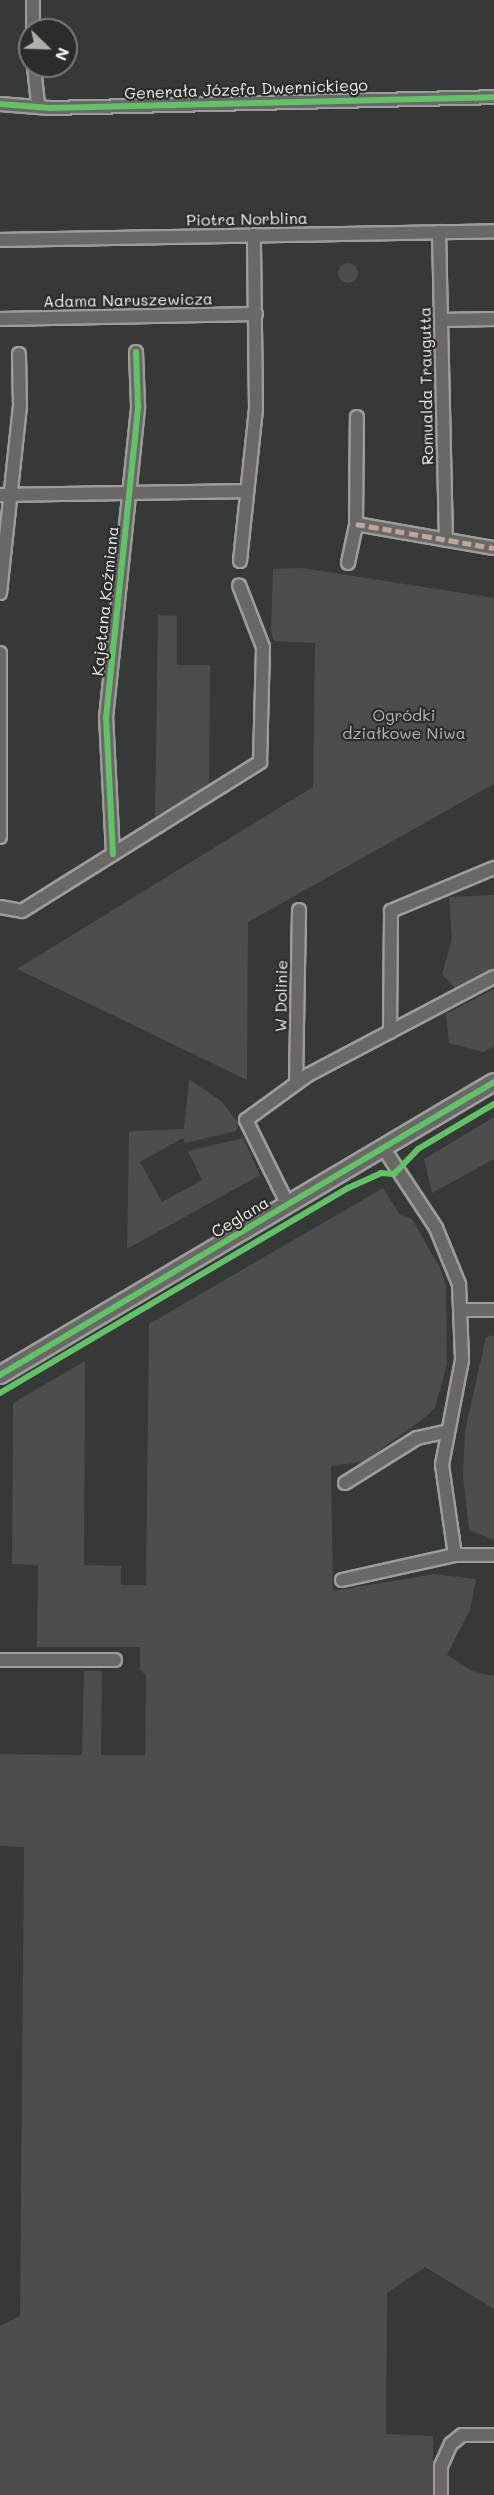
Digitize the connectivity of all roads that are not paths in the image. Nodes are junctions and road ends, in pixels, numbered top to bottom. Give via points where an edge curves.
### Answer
1 (33, 0) edge
2 (33, 18) edge
3 (35, 78) edge
4 (494, 97) edge
5 (0, 104) edge
6 (38, 104) junction
7 (494, 231) edge
8 (439, 232) junction
9 (254, 235) junction
10 (0, 240) edge
11 (256, 314) junction
12 (0, 319) edge
13 (441, 320) junction
14 (494, 320) edge
15 (136, 352) dead end
16 (19, 354) dead end
17 (357, 417) dead end
18 (248, 491) junction
19 (129, 494) junction
20 (5, 496) edge
21 (356, 524) junction
22 (446, 540) junction
23 (494, 548) edge
24 (240, 561) dead end
25 (348, 563) dead end
26 (239, 585) dead end
27 (0, 593) edge
28 (0, 653) edge
29 (0, 837) edge
30 (113, 854) junction
31 (494, 868) edge
32 (0, 907) edge
33 (299, 910) dead end
34 (494, 977) edge
35 (390, 1032) junction
36 (494, 1082) edge
37 (296, 1083) junction
38 (384, 1149) junction
39 (288, 1205) junction
40 (464, 1310) junction
41 (494, 1310) edge
42 (0, 1375) edge
43 (445, 1432) junction
44 (345, 1483) dead end
45 (455, 1555) junction
46 (494, 1555) edge
47 (342, 1580) dead end
48 (0, 1660) edge
49 (115, 1660) dead end
50 (494, 2435) edge
51 (441, 2495) edge

1 - 2 street
3 - 6 street
4 - 6 street, Generała Józefa Dwernickiego via 50,108
5 - 6 street, Generała Józefa Dwernickiego
7 - 8 street, Piotra Norblina
8 - 9 street, Piotra Norblina
8 - 13 street, Romualda Traugutta
9 - 10 street, Piotra Norblina
9 - 11 street
11 - 12 street, Adama Naruszewicza
11 - 18 street via 256,409
13 - 14 street
13 - 22 street, Romualda Traugutta
15 - 19 street, Kajetana Koźmiana via 138,406
16 - 20 street via 20,407
17 - 21 street
18 - 19 street
18 - 24 street
19 - 20 street
19 - 30 street, Kajetana Koźmiana via 106,718
20 - 27 street
21 - 22 street
21 - 25 street
22 - 23 street
26 - 30 street via 263,647 260,762
28 - 29 street
30 - 32 street via 22,911
31 - 35 street via 391,911
33 - 37 street, W Dolinie
34 - 35 street
35 - 37 street
36 - 38 street, Ceglana
37 - 39 street via 246,1120
38 - 39 street, Ceglana
38 - 40 street via 445,1245
39 - 42 street, Ceglana
40 - 41 street
40 - 43 street via 462,1360
43 - 44 street via 417,1438
43 - 45 street via 443,1488
45 - 46 street
45 - 47 street
48 - 49 street
50 - 51 street via 462,2435 451,2444 441,2466

